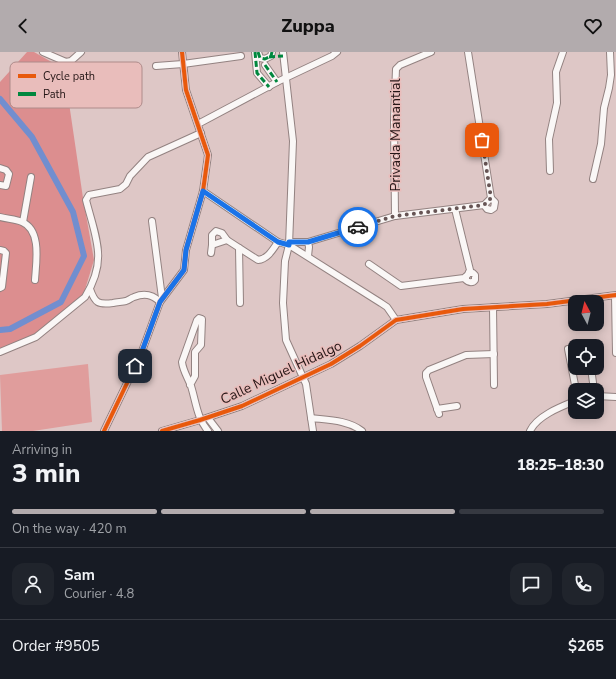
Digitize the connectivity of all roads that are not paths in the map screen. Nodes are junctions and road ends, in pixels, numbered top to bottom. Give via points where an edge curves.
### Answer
1 (43, 52) edge
2 (81, 52) edge
3 (182, 52) edge
4 (256, 52) edge
5 (337, 52) edge
6 (431, 52) edge
7 (468, 52) edge
8 (563, 52) edge
9 (610, 52) edge
10 (283, 54) edge
11 (241, 56) dead end
12 (268, 58) edge
13 (183, 64) junction
14 (156, 66) dead end
15 (262, 77) junction
16 (286, 78) junction
17 (277, 82) junction
18 (269, 87) junction
19 (198, 124) junction
20 (201, 133) junction
21 (0, 168) edge
22 (550, 171) dead end
23 (31, 177) dead end
24 (594, 179) dead end
25 (0, 185) edge
26 (203, 191) junction
27 (455, 209) junction
28 (395, 216) junction
29 (0, 217) edge
30 (152, 221) dead end
31 (23, 222) junction
32 (227, 240) junction
33 (278, 242) junction
34 (308, 242) junction
35 (289, 243) junction
36 (212, 245) junction
37 (238, 248) junction
38 (0, 250) edge
39 (210, 253) dead end
40 (308, 256) junction
41 (369, 264) dead end
42 (34, 280) dead end
43 (0, 288) edge
44 (90, 289) junction
45 (616, 296) edge
46 (161, 300) junction
47 (240, 303) dead end
48 (493, 307) junction
49 (396, 320) junction
50 (616, 336) edge
51 (0, 352) edge
52 (616, 353) edge
53 (494, 354) junction
54 (302, 377) junction
55 (190, 385) junction
56 (494, 385) dead end
57 (604, 396) edge
58 (616, 397) edge
59 (568, 404) edge
60 (457, 406) dead end
61 (208, 418) junction
62 (311, 418) junction
63 (200, 420) junction
64 (214, 425) junction
65 (104, 431) edge
66 (162, 431) edge
67 (207, 431) edge
68 (218, 431) edge
69 (312, 431) edge
70 (362, 431) edge
71 (530, 431) edge

1 - 2 street via 66,62
3 - 13 street
4 - 12 street via 260,58
4 - 15 street via 257,73
5 - 16 street
6 - 28 street, Privada Manantial via 396,69
7 - 27 street via 488,202
8 - 22 street via 556,72 557,104 549,139
9 - 24 street via 611,75
10 - 12 street
10 - 16 street
11 - 13 street
12 - 15 street
12 - 17 street
13 - 14 street
13 - 19 street via 186,90
15 - 18 street
16 - 17 street
16 - 35 street via 293,141
17 - 18 street
18 - 19 street
19 - 20 street
20 - 26 street via 208,155
20 - 44 street via 148,157 120,189 89,195 86,200 98,245 99,262
21 - 25 street via 9,174 6,186
23 - 31 street
26 - 33 street
26 - 46 street via 186,250 184,270
27 - 28 street
27 - 41 street via 468,275 464,278 401,286
28 - 34 street
29 - 31 street
30 - 46 street
31 - 42 street via 33,231 37,247
32 - 36 street
32 - 36 street via 222,233 216,232 212,235
32 - 37 street
33 - 35 street
33 - 37 street via 262,260
34 - 35 street
34 - 40 street
35 - 40 street
35 - 54 street via 285,260 283,303 286,340
36 - 39 street
37 - 47 street
38 - 43 street via 6,253
40 - 49 street via 388,307
44 - 46 street via 93,298 104,304 148,294
44 - 51 street via 85,297 36,337
45 - 48 street, Calle Miguel Hidalgo
45 - 50 street
46 - 65 street via 141,354
48 - 49 street, Calle Miguel Hidalgo via 463,309
48 - 53 street
49 - 54 street, Calle Miguel Hidalgo via 331,364
50 - 52 street
53 - 56 street
53 - 60 street via 466,355 426,373 438,411
54 - 61 street, Calle Miguel Hidalgo via 242,406
54 - 62 street via 306,384
55 - 55 street via 182,362 199,318 202,319 201,345 195,352 195,376
55 - 63 street
57 - 58 street
59 - 71 street via 539,419
61 - 63 street, Calle Miguel Hidalgo
61 - 64 street
62 - 69 street
62 - 70 street via 352,425
63 - 66 street, Calle Miguel Hidalgo
63 - 67 street
64 - 67 street
64 - 68 street

